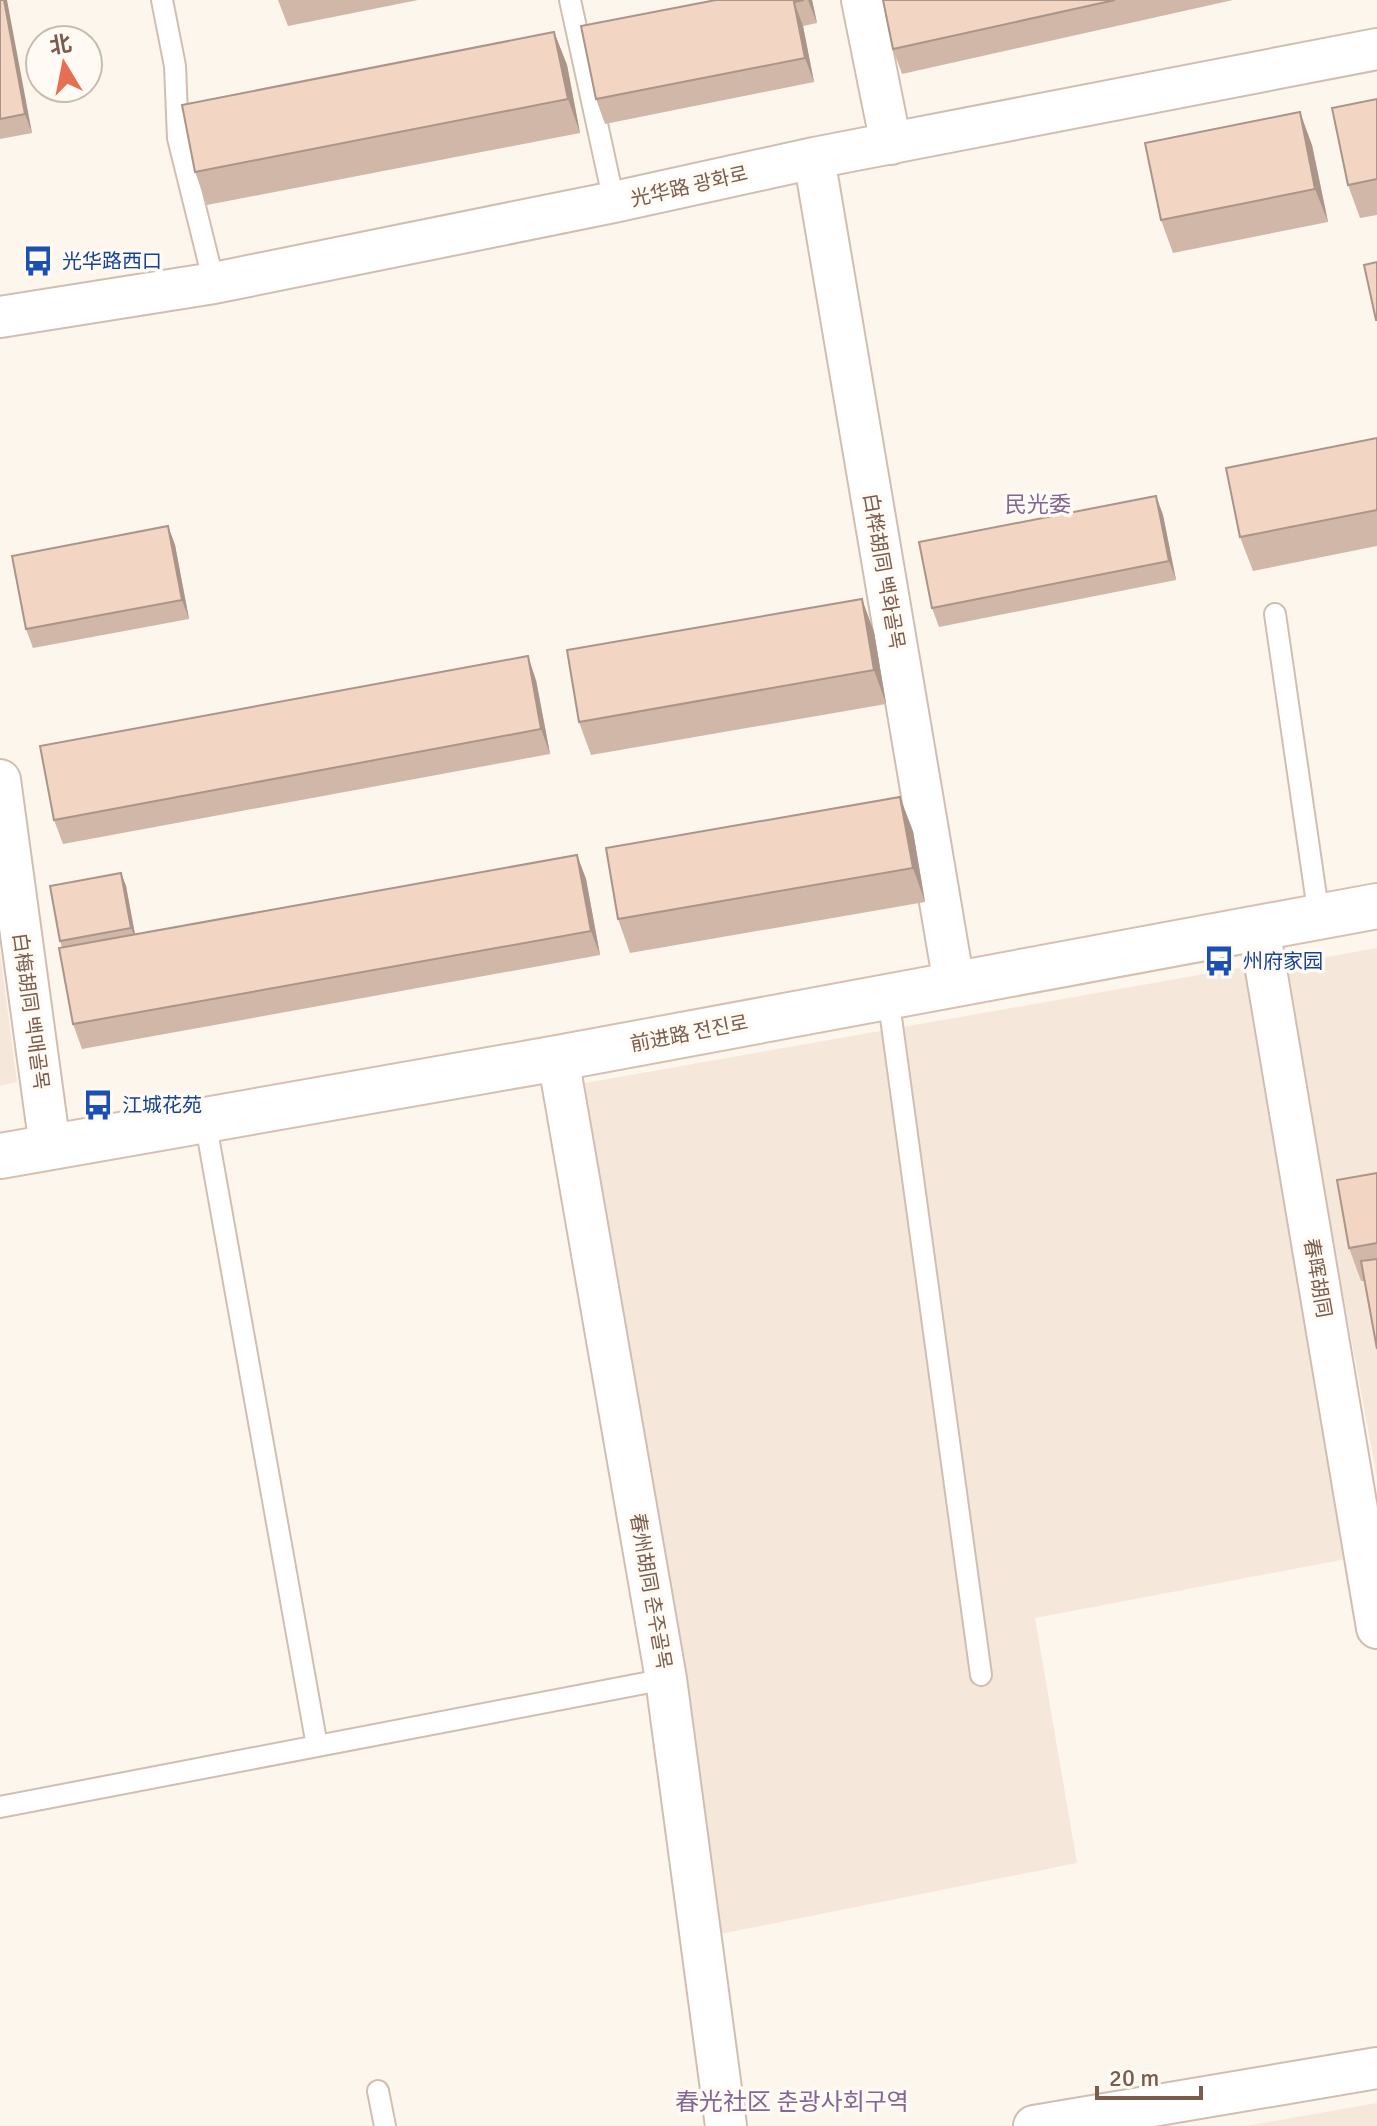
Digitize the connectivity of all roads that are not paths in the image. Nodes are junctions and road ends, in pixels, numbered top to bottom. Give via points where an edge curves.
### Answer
1 (162, 0) edge
2 (570, 0) edge
3 (862, 0) edge
4 (1377, 49) edge
5 (891, 144) junction
6 (814, 158) junction
7 (614, 202) junction
8 (214, 283) junction
9 (0, 317) edge
10 (1275, 614) dead end
11 (0, 780) edge
12 (1377, 906) edge
13 (1319, 917) junction
14 (1259, 928) junction
15 (954, 984) junction
16 (888, 996) junction
17 (558, 1058) junction
18 (205, 1120) junction
19 (50, 1147) junction
20 (0, 1156) edge
21 (1377, 1628) edge
22 (981, 1675) dead end
23 (666, 1679) junction
24 (317, 1746) junction
25 (0, 1807) edge
26 (1377, 2068) edge
27 (378, 2091) dead end
28 (1108, 2120) edge
29 (385, 2126) edge
30 (726, 2126) edge
31 (1034, 2126) edge

1 - 8 lane via 175,66 178,138
2 - 7 lane
3 - 5 street
4 - 5 street, 光华路 광화로
5 - 6 street, 光华路 광화로
6 - 7 street, 光华路 광화로
6 - 15 street, 白桦胡同 백화골목
7 - 8 street, 光华路 광화로
8 - 9 street, 光华路 광화로
10 - 13 lane
11 - 19 street, 白梅胡同 백매골목
12 - 13 street, 前进路 전진로
13 - 14 street, 前进路 전진로
14 - 15 street, 前进路 전진로
14 - 21 street, 春晖胡同
15 - 16 street, 前进路 전진로
16 - 17 street, 前进路 전진로
16 - 22 lane
17 - 18 street, 前进路 전진로
17 - 23 street, 春州胡同 춘주골목
18 - 19 street, 前进路 전진로
18 - 24 lane
19 - 20 street, 前进路 전진로
23 - 24 lane
23 - 30 street, 春州胡同 춘주골목
24 - 25 lane
26 - 28 street
27 - 29 lane
28 - 31 street

